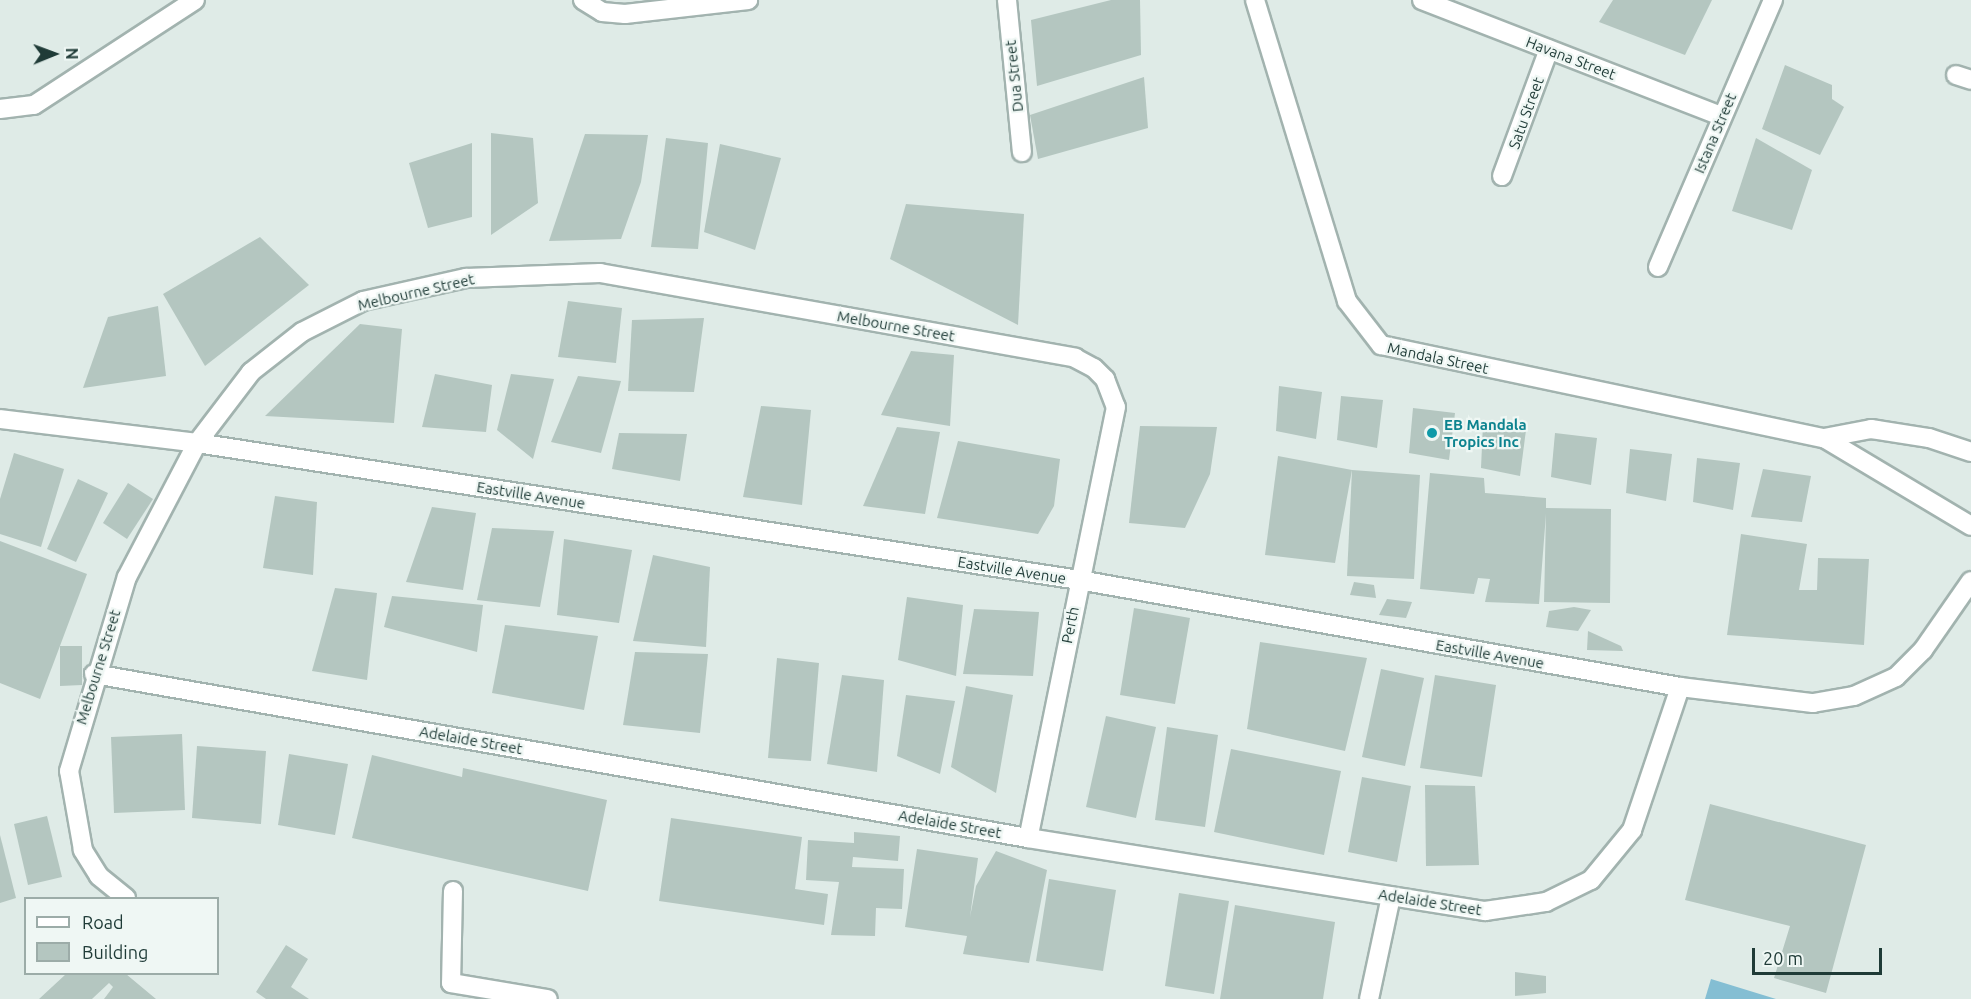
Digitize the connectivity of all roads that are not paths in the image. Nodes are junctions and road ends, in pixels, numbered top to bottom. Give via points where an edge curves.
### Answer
1 (196, 0) edge
2 (583, 0) edge
3 (748, 0) edge
4 (1006, 0) edge
5 (1255, 0) edge
6 (1422, 0) edge
7 (1773, 0) edge
8 (1549, 50) junction
9 (0, 109) edge
10 (1721, 117) junction
11 (1022, 152) dead end
12 (1502, 176) dead end
13 (1658, 267) dead end
14 (1105, 379) joint
15 (0, 419) edge
16 (1824, 438) junction
17 (197, 443) junction
18 (1971, 452) edge
19 (1971, 526) edge
20 (1079, 580) junction
21 (1971, 581) edge
22 (94, 674) junction
23 (1680, 687) junction
24 (1028, 838) junction
25 (453, 891) dead end
26 (1391, 896) junction
27 (125, 897) edge
28 (450, 991) edge
29 (548, 999) edge
30 (1369, 999) edge

1 - 9 street via 34,105
2 - 3 street via 602,12
4 - 11 street, Dua Street
5 - 16 street, Mandala Street via 1347,301 1381,345
6 - 8 street, Havana Street
7 - 10 street, Istana Street
8 - 10 street, Havana Street
8 - 12 street, Satu Street
10 - 13 street, Istana Street
14 - 17 street, Melbourne Street via 1075,358 600,273 466,278 363,301 302,332 251,372
14 - 20 street, Perth via 1116,406
15 - 17 street, Eastville Avenue
16 - 18 street via 1871,429 1929,438
16 - 19 street
17 - 20 street, Eastville Avenue
17 - 22 street, Melbourne Street via 126,577
20 - 23 street, Eastville Avenue
20 - 24 street, Perth
21 - 23 street, Eastville Avenue via 1896,677 1854,696 1813,703
22 - 24 street, Adelaide Street
22 - 27 street, Melbourne Street via 69,771 70,800 83,850 99,876
23 - 26 street, Adelaide Street via 1632,830 1591,880 1514,910 1485,911
24 - 26 street, Adelaide Street
25 - 28 street
26 - 30 street
28 - 29 street

